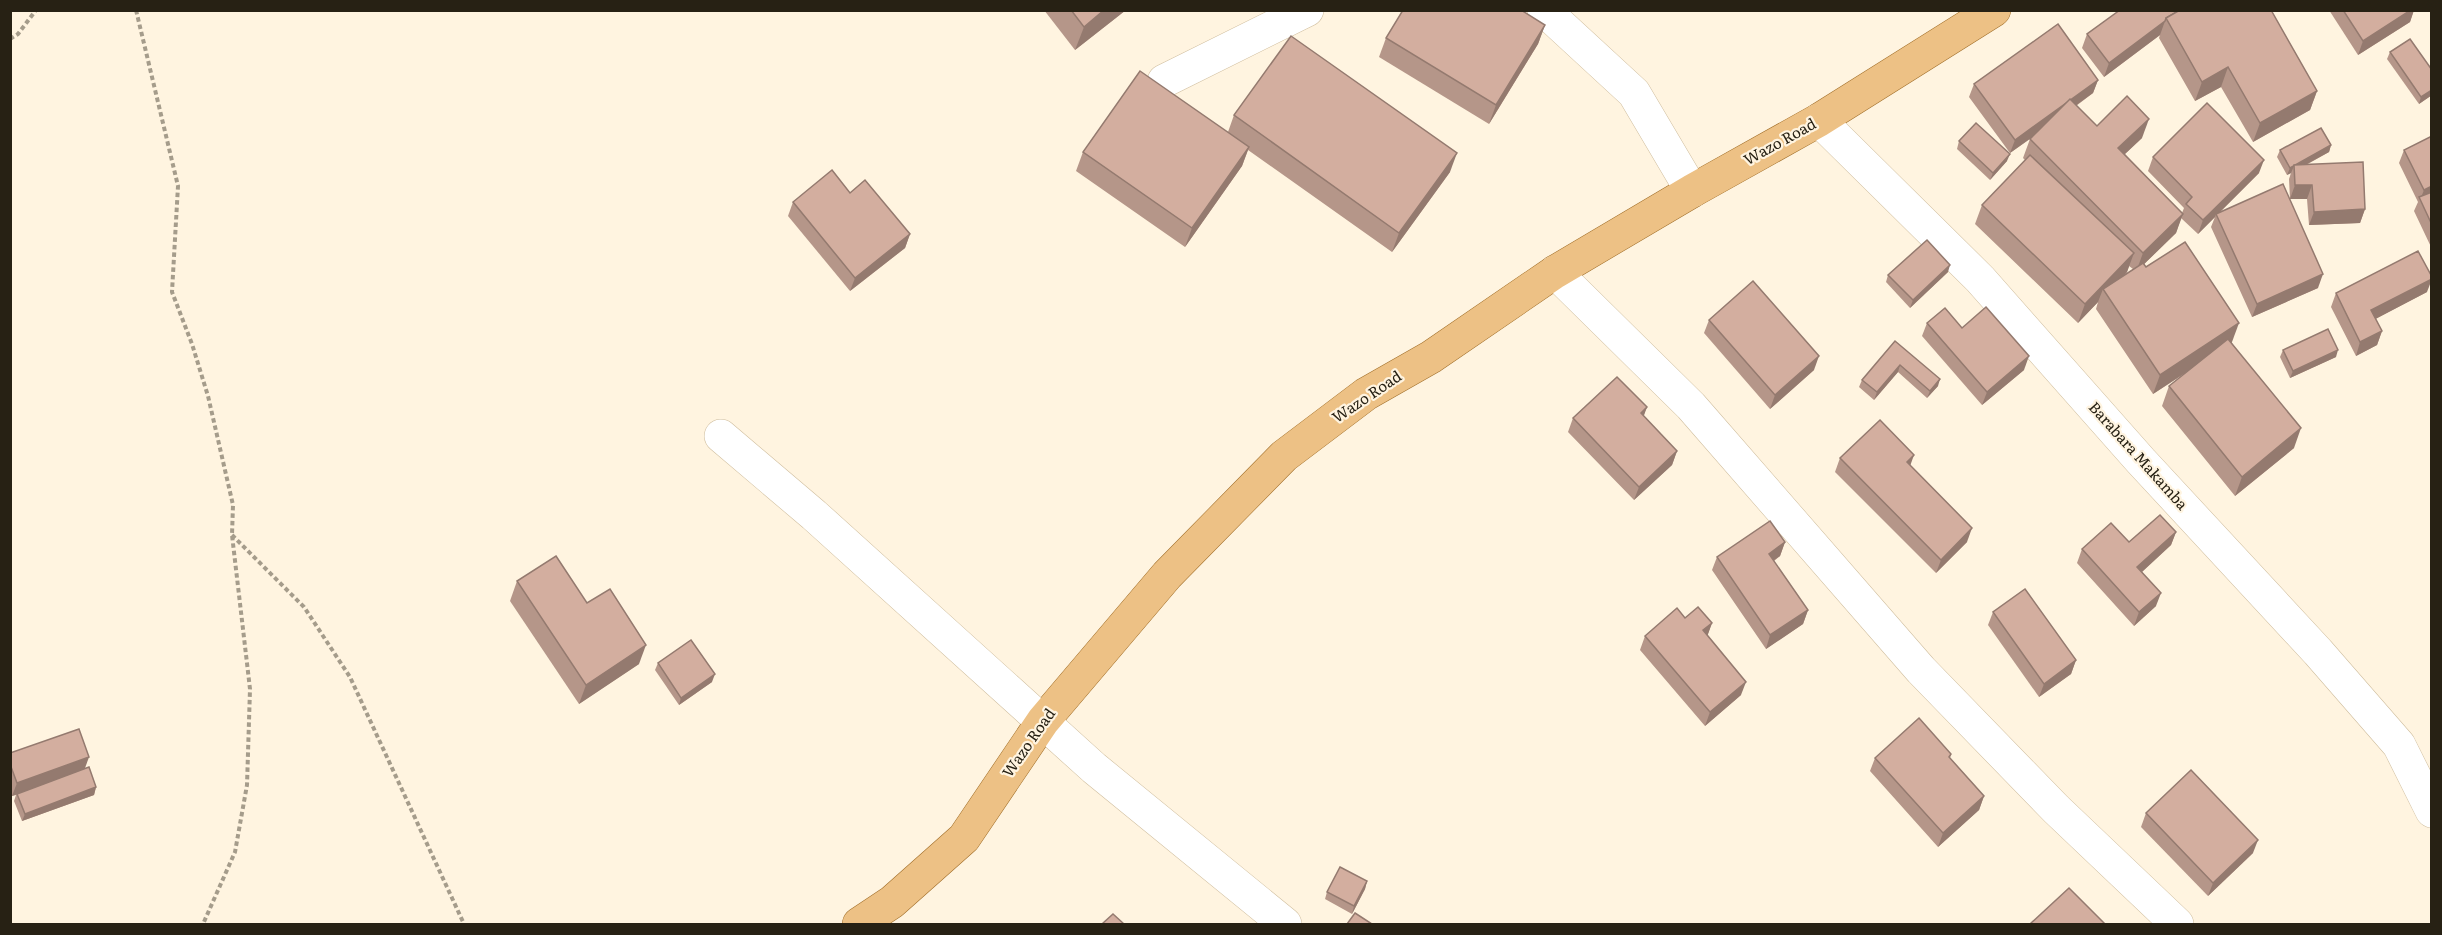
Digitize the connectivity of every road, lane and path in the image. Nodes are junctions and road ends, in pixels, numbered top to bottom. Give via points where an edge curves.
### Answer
1 (36, 10) edge
2 (136, 10) edge
3 (1307, 10) edge
4 (1544, 10) edge
5 (1994, 10) edge
6 (10, 39) edge
7 (1164, 81) dead end
8 (1819, 120) junction
9 (1692, 190) junction
10 (1555, 272) junction
11 (721, 436) dead end
12 (232, 535) junction
13 (1043, 721) junction
14 (2399, 745) junction
15 (2432, 777) edge
16 (2432, 811) edge
17 (203, 924) edge
18 (464, 924) edge
19 (859, 924) edge
20 (1285, 924) edge
21 (2176, 924) edge

1 - 6 path
2 - 12 path via 178,186 172,292 208,396 233,505
3 - 7 street
4 - 9 street via 1634,93
5 - 8 main road, Wazo Road
8 - 9 main road, Wazo Road
8 - 14 street, Barabara Makamba via 1980,279
9 - 10 main road, Wazo Road
10 - 13 main road, Wazo Road via 1431,357 1366,394 1284,456 1167,575
10 - 21 street via 1691,406 1921,670 2056,810
11 - 13 street
12 - 17 path via 250,689 247,785 236,852
12 - 18 path via 303,607 350,677
13 - 19 main road, Wazo Road via 964,838 892,902
13 - 20 street via 1094,768
14 - 15 street
14 - 16 street, Barabara Makamba

